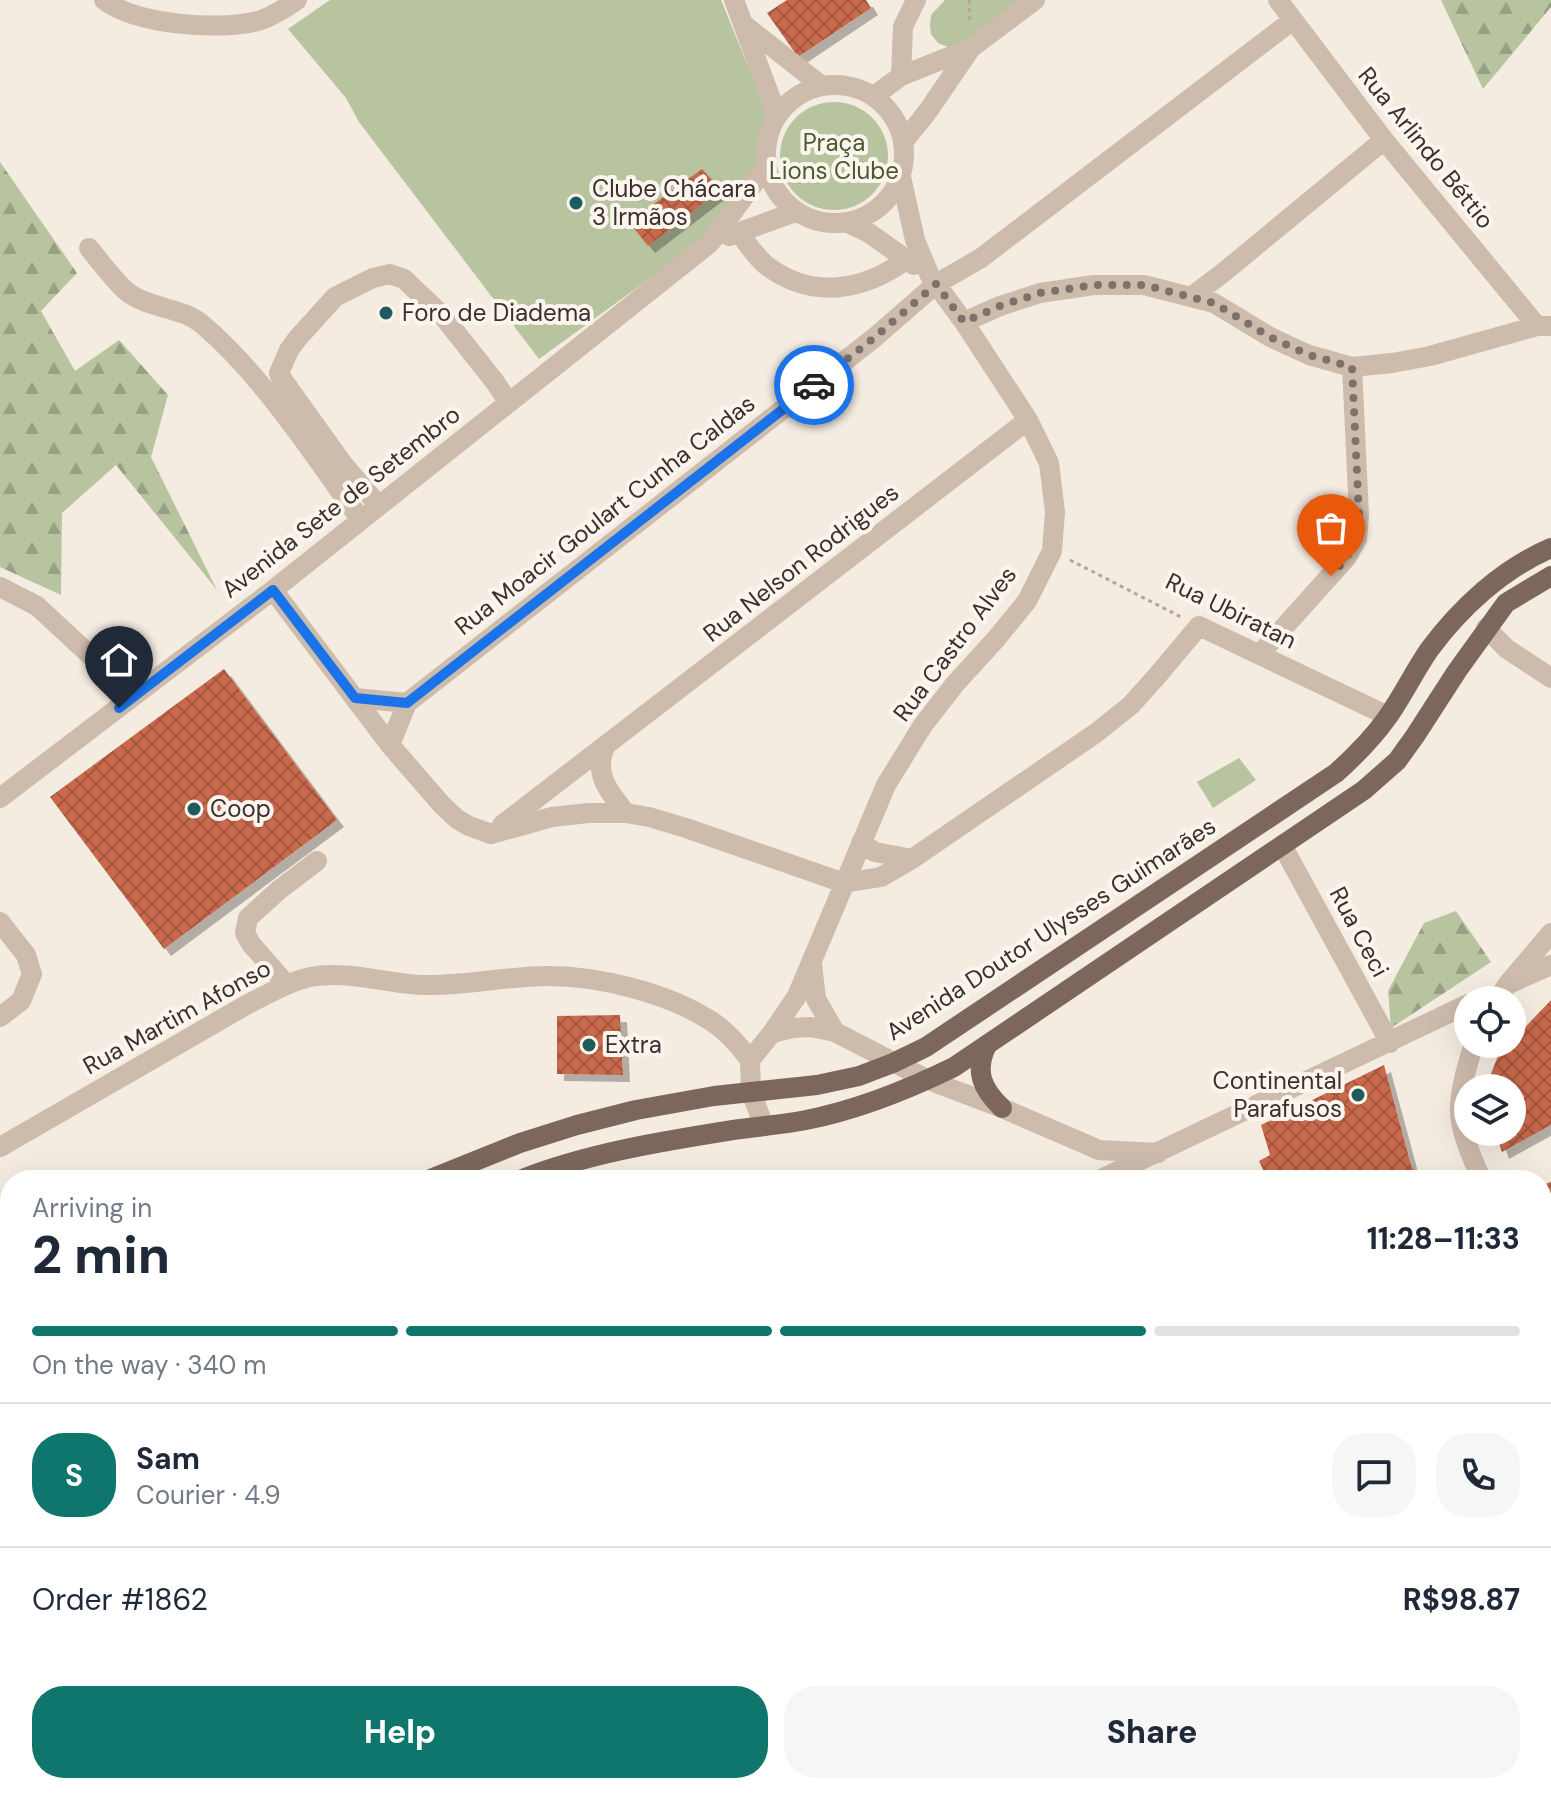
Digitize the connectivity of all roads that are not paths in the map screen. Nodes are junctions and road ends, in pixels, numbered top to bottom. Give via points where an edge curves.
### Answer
1 (104, 0) edge
2 (297, 0) edge
3 (734, 0) edge
4 (916, 0) edge
5 (1035, 0) edge
6 (1278, 0) edge
7 (1293, 20) junction
8 (742, 24) junction
9 (971, 48) junction
10 (901, 76) junction
11 (822, 86) junction
12 (874, 96) junction
13 (777, 115) junction
14 (1384, 140) junction
15 (904, 141) junction
16 (766, 167) junction
17 (901, 177) junction
18 (795, 212) junction
19 (848, 223) junction
20 (739, 232) junction
21 (710, 243) junction
22 (89, 248) dead end
23 (907, 259) junction
24 (933, 280) junction
25 (1191, 297) junction
26 (964, 322) junction
27 (1544, 326) edge
28 (1352, 367) junction
29 (509, 403) junction
30 (1028, 420) junction
31 (379, 506) junction
32 (361, 520) junction
33 (1551, 548) edge
34 (1551, 576) edge
35 (0, 587) edge
36 (273, 590) junction
37 (1486, 628) junction
38 (1260, 654) junction
39 (1551, 678) edge
40 (134, 696) junction
41 (355, 698) junction
42 (407, 703) junction
43 (1388, 716) junction
44 (390, 745) junction
45 (605, 747) junction
46 (0, 798) edge
47 (626, 813) junction
48 (491, 834) junction
49 (861, 843) junction
50 (1282, 845) junction
51 (912, 859) junction
52 (317, 861) dead end
53 (844, 883) junction
54 (0, 922) edge
55 (1551, 933) edge
56 (812, 964) junction
57 (1551, 965) edge
58 (287, 985) junction
59 (1507, 986) edge
60 (1513, 986) edge
61 (1454, 1011) edge
62 (0, 1017) edge
63 (835, 1032) junction
64 (772, 1033) junction
65 (1390, 1043) junction
66 (987, 1045) junction
67 (1469, 1058) edge
68 (750, 1060) junction
69 (893, 1063) junction
70 (928, 1080) junction
71 (751, 1092) junction
72 (1002, 1108) junction
73 (764, 1126) junction
74 (0, 1147) edge
75 (1099, 1150) junction
76 (1158, 1153) junction
77 (453, 1170) edge
78 (548, 1170) edge
79 (1094, 1170) edge
80 (1121, 1170) edge
81 (1477, 1170) edge

1 - 2 street via 159,21 235,25 262,20
3 - 8 street
4 - 10 street via 903,27
5 - 9 street
6 - 7 street, Rua Arlindo Béttio
7 - 14 street, Rua Arlindo Béttio
7 - 24 street, Rua Moacir Goulart Cunha Caldas via 981,258
8 - 11 street
8 - 13 street
9 - 10 street
9 - 15 street
10 - 12 street
11 - 12 street via 858,88
11 - 13 street via 804,91
12 - 15 street via 898,124
13 - 16 street via 765,149
14 - 25 street
14 - 27 street, Rua Arlindo Béttio
15 - 17 street
16 - 18 street via 771,184
16 - 21 street, Avenida Sete de Setembro
17 - 19 street via 880,207
17 - 24 street, Rua Castro Alves via 915,240
18 - 19 street via 811,220
18 - 20 street, Avenida Sete de Setembro
19 - 23 street, Rua Castro Alves
20 - 21 street, Avenida Sete de Setembro
20 - 23 street via 767,265 805,285 849,287 870,282
21 - 29 street, Avenida Sete de Setembro
22 - 32 street via 129,294 200,322 250,370
23 - 24 street, Rua Castro Alves
24 - 26 street, Rua Castro Alves
24 - 42 street, Rua Moacir Goulart Cunha Caldas via 874,338
25 - 26 street via 1144,285 1094,285 1040,293
25 - 28 street via 1214,303 1309,355
26 - 30 street, Rua Castro Alves
27 - 28 street via 1430,356
28 - 38 street via 1357,539
29 - 31 street, Avenida Sete de Setembro
29 - 31 street via 442,315 404,279 390,274 373,278 335,297 289,350 279,373
30 - 45 street, Rua Nelson Rodrigues
30 - 49 street, Rua Castro Alves via 1049,463 1055,512 1052,551 1027,601 923,725 886,785
31 - 32 street, Avenida Sete de Setembro
32 - 36 street, Avenida Sete de Setembro
33 - 43 main road, Avenida Doutor Ulysses Guimarães via 1477,596 1429,651
34 - 37 main road via 1506,603
35 - 40 street via 37,606
36 - 40 street, Avenida Sete de Setembro
36 - 41 street
37 - 39 street
37 - 50 main road via 1397,761
38 - 43 street, Rua Ubiratan
38 - 51 street, Rua Ubiratan via 1199,626 1131,705
40 - 46 street, Avenida Sete de Setembro
41 - 42 street
41 - 44 street
42 - 44 street, Rua Moacir Goulart Cunha Caldas
43 - 69 main road, Avenida Doutor Ulysses Guimarães via 1336,773 926,1047
44 - 48 street via 457,819
45 - 47 street via 602,773 608,791
45 - 48 street, Rua Nelson Rodrigues
47 - 48 street via 552,817
47 - 53 street via 686,828
49 - 51 street via 875,852
49 - 53 street, Rua Castro Alves
50 - 65 street, Rua Ceci
50 - 66 main road
51 - 53 street via 881,877
52 - 58 street via 248,918 245,933 251,944
53 - 56 street, Rua Castro Alves
54 - 62 street via 26,955 32,974 21,1001
55 - 59 street
56 - 63 street via 816,999
56 - 64 street, Rua Castro Alves
57 - 60 street
58 - 68 street, Rua Martim Afonso via 332,974 425,985 537,976 589,979 636,989 712,1021
58 - 74 street, Rua Martim Afonso
61 - 65 street
63 - 64 street via 811,1027
63 - 69 street
64 - 68 street, Rua Castro Alves
65 - 76 street
66 - 70 main road
66 - 72 main road via 981,1080
67 - 81 street via 1460,1113
68 - 71 street
69 - 70 street
69 - 71 main road, Avenida Doutor Ulysses Guimarães via 817,1085
70 - 72 street
70 - 73 main road via 842,1111
71 - 73 street
71 - 77 main road, Avenida Doutor Ulysses Guimarães via 577,1125
72 - 75 street
73 - 78 main road
75 - 76 street
75 - 79 street
76 - 80 street

